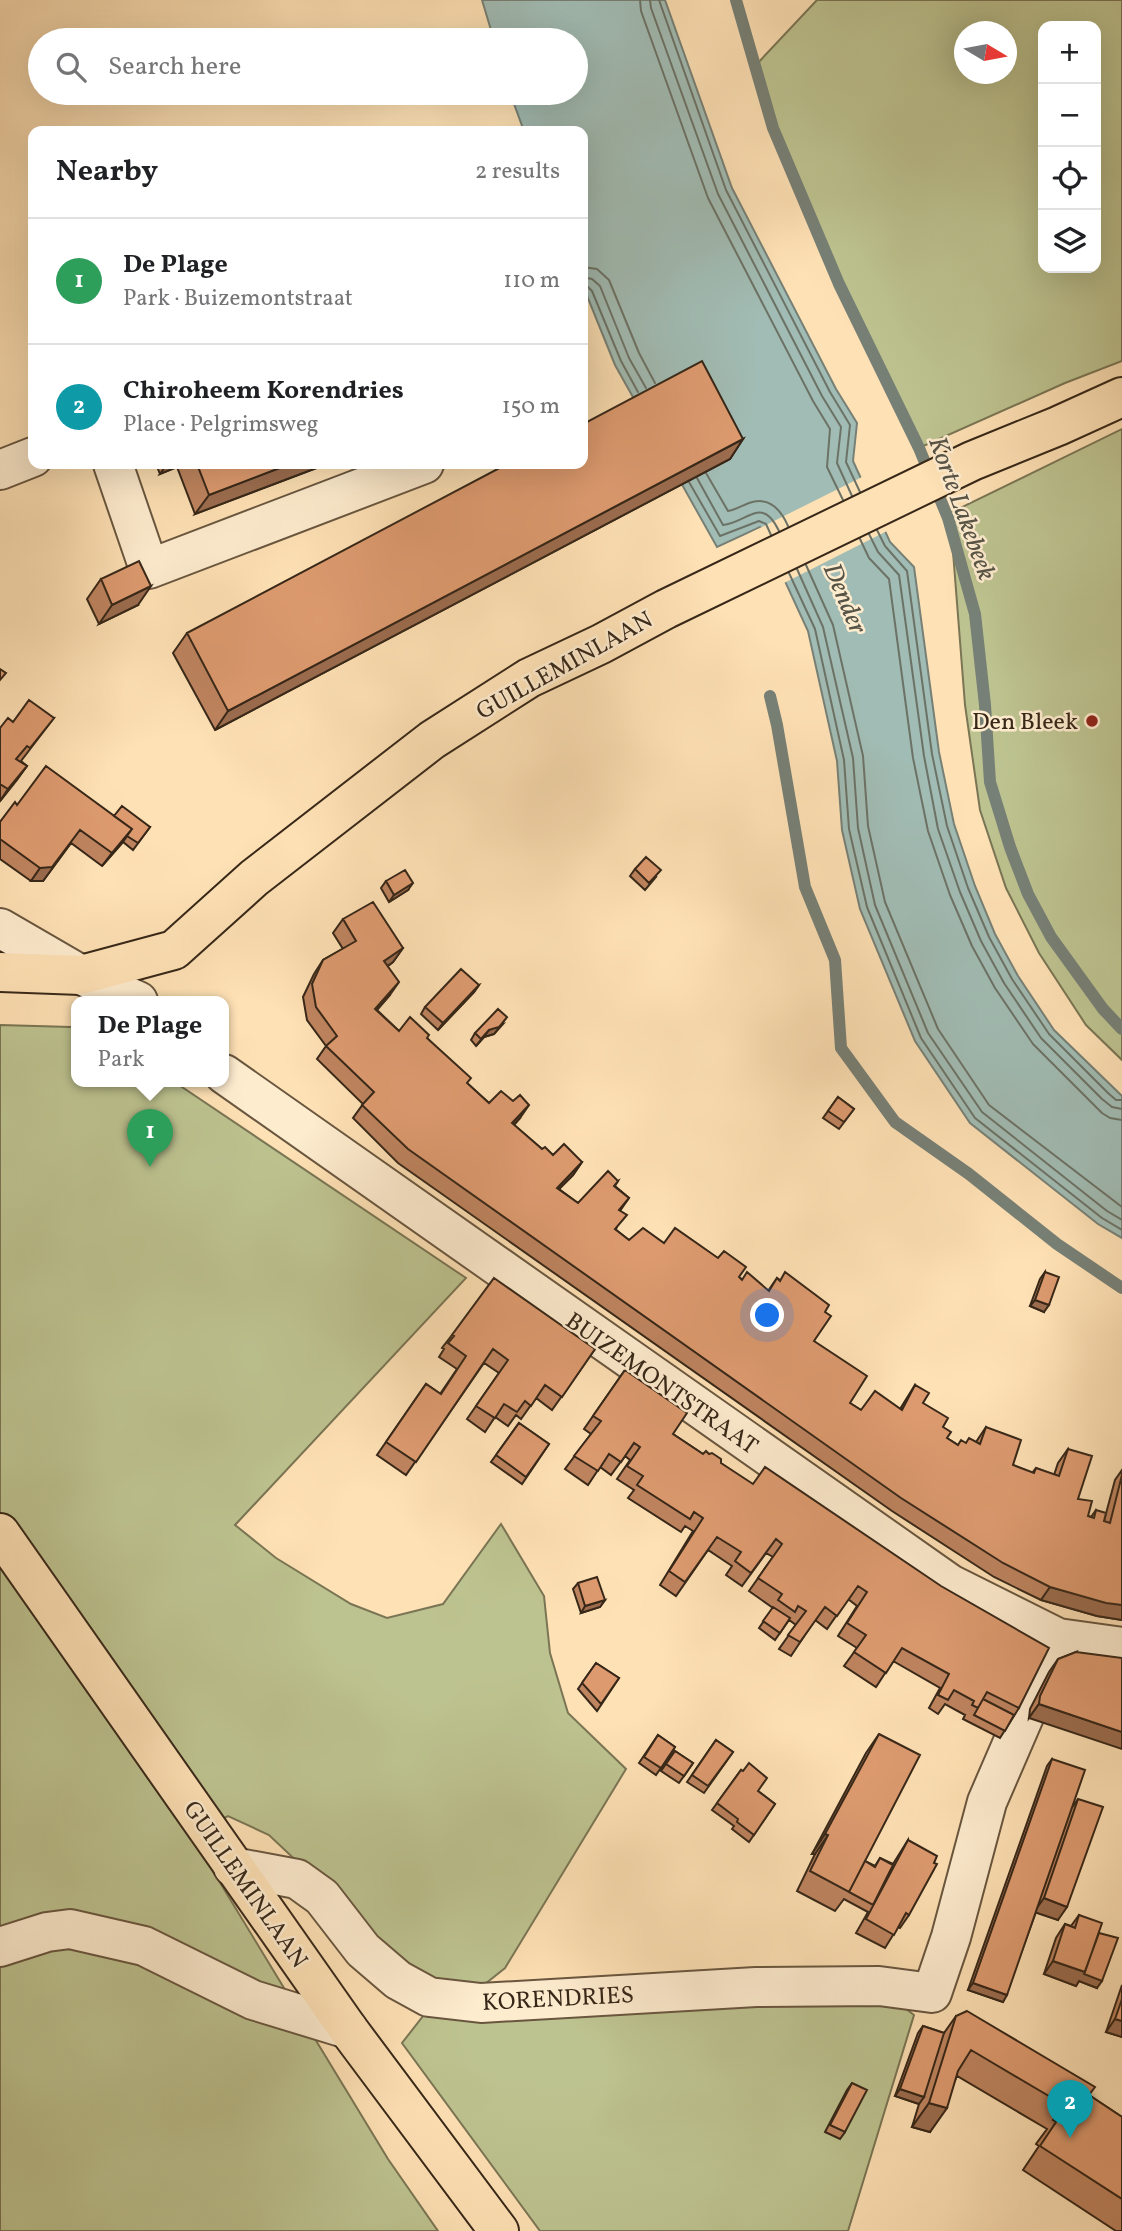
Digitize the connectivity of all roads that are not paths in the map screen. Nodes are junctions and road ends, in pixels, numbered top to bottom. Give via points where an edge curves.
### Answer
1 (1122, 397) edge
2 (28, 459) edge
3 (115, 469) edge
4 (411, 469) edge
5 (0, 470) edge
6 (0, 928) edge
7 (0, 972) edge
8 (81, 975) junction
9 (127, 996) edge
10 (229, 1078) edge
11 (0, 1532) edge
12 (1058, 1638) junction
13 (1122, 1647) edge
14 (233, 1867) junction
15 (0, 1947) edge
16 (348, 2029) junction
17 (499, 2231) edge

1 - 8 main road, GUILLEMINLAAN via 972,461 529,678 432,740 254,878 174,950
2 - 5 street
3 - 4 street via 149,569
6 - 8 street
7 - 8 main road, GUILLEMINLAAN
8 - 9 street
10 - 12 street, BUIZEMONTSTRAAT via 950,1584
11 - 14 main road, GUILLEMINLAAN
12 - 13 street, BUIZEMONTSTRAAT
12 - 14 street, KORENDRIES via 986,1802 934,1985 757,1987 481,2003 429,1997 398,1980 363,1950 322,1897 297,1879
14 - 16 main road, GUILLEMINLAAN
15 - 16 street via 70,1929 144,1946 253,2000
16 - 17 main road, GUILLEMINLAAN

